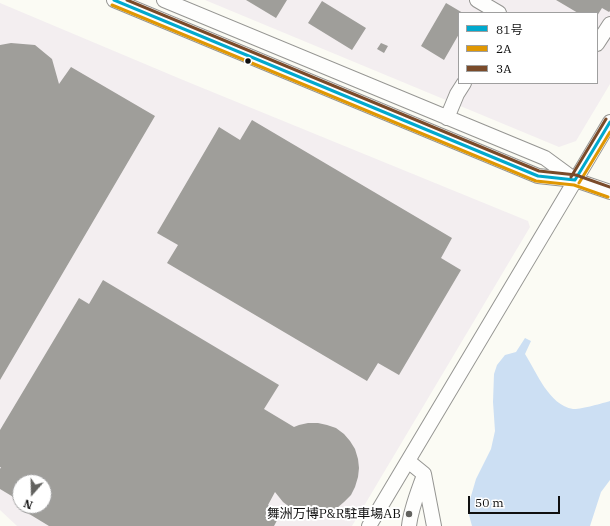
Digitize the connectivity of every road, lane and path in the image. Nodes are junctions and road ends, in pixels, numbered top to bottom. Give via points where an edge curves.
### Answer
1 (114, 0) edge
2 (164, 0) edge
3 (477, 0) edge
4 (497, 12) edge
5 (610, 24) edge
6 (598, 42) edge
7 (463, 84) edge
8 (447, 118) junction
9 (610, 122) edge
10 (575, 180) junction
11 (610, 192) edge
12 (408, 461) junction
13 (424, 474) junction
14 (369, 526) edge
15 (409, 526) edge
16 (434, 526) edge

1 - 10 street via 538,176
2 - 8 street
3 - 4 street
5 - 6 street
7 - 8 street
8 - 10 street via 545,158
9 - 10 street
10 - 11 street
10 - 12 street
12 - 13 street
12 - 14 street
13 - 15 street via 410,514
13 - 16 street

